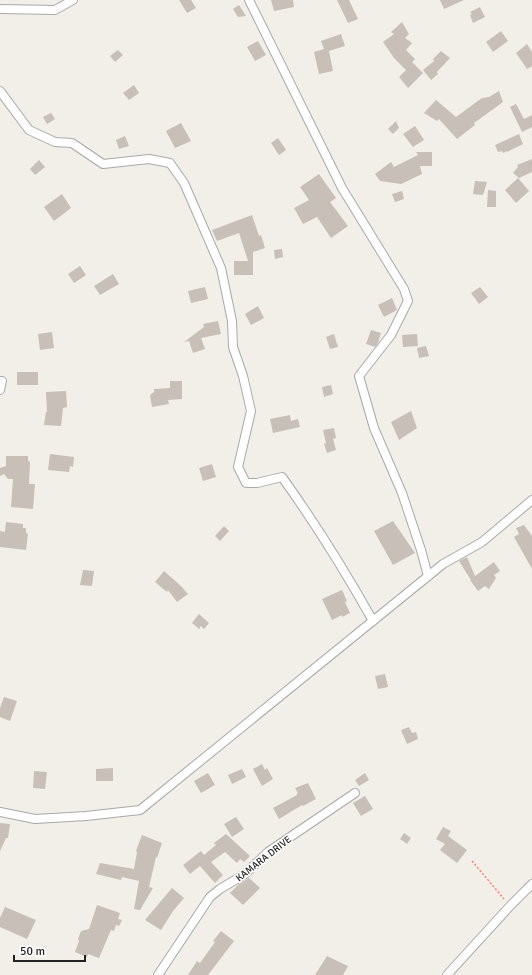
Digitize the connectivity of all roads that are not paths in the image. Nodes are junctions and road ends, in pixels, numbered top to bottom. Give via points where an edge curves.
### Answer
1 (73, 0) edge
2 (249, 0) edge
3 (0, 8) edge
4 (0, 91) edge
5 (0, 381) edge
6 (0, 390) edge
7 (532, 500) edge
8 (428, 576) junction
9 (373, 621) junction
10 (355, 793) dead end
11 (0, 812) edge
12 (532, 884) edge
13 (158, 975) edge
14 (447, 975) edge

1 - 3 street via 55,10
2 - 8 street via 342,188 404,289 408,301 391,335 359,376 374,428 402,493 422,550
4 - 9 street via 29,130 55,142 72,143 103,164 148,159 170,163 184,183 221,268 232,321 234,347 251,411 238,467 246,483 282,477 308,513
5 - 6 street
7 - 8 street via 482,542 443,564
8 - 9 street
9 - 11 street via 140,810 35,819
10 - 13 street, KAMARA DRIVE via 268,852 245,874 210,897
12 - 14 street

